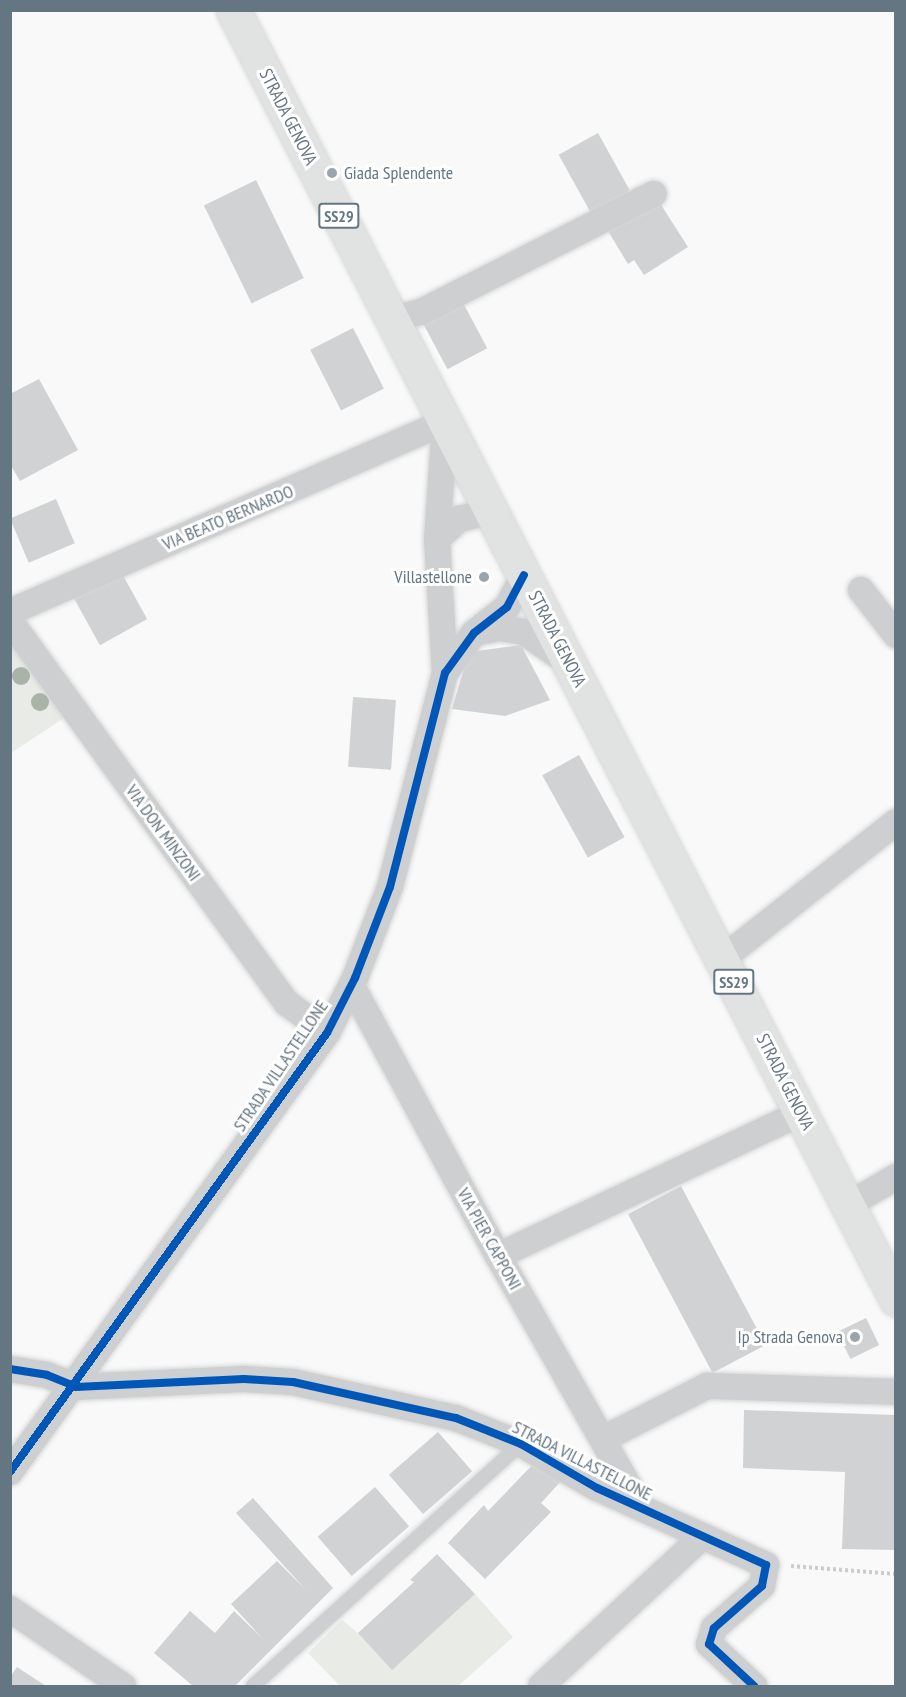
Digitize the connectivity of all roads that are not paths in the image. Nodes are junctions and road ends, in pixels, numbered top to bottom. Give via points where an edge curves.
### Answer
1 (233, 10) edge
2 (654, 194) dead end
3 (392, 319) junction
4 (445, 422) junction
5 (495, 516) junction
6 (437, 539) junction
7 (524, 575) junction
8 (861, 590) dead end
9 (10, 612) edge
10 (10, 621) edge
11 (474, 633) junction
12 (896, 635) edge
13 (572, 666) junction
14 (445, 673) junction
15 (896, 822) edge
16 (722, 959) junction
17 (352, 986) junction
18 (327, 1033) junction
19 (801, 1113) junction
20 (896, 1177) edge
21 (848, 1205) junction
22 (498, 1256) junction
23 (896, 1299) edge
24 (10, 1369) edge
25 (73, 1386) junction
26 (896, 1392) edge
27 (603, 1439) junction
28 (521, 1444) junction
29 (10, 1473) edge
30 (631, 1490) dead end
31 (702, 1537) junction
32 (10, 1609) edge
33 (123, 1686) edge
34 (254, 1686) edge
35 (541, 1686) edge
36 (754, 1686) edge

1 - 3 main road, STRADA GENOVA / SS29
2 - 3 street via 421,312
3 - 4 main road, STRADA GENOVA / SS29
4 - 5 main road, STRADA GENOVA / SS29
4 - 6 street, STRADA VILLASTELLONE
4 - 9 street, VIA BEATO BERNARDO
5 - 6 street via 482,514 459,519
5 - 7 main road, STRADA GENOVA / SS29
6 - 14 street, STRADA VILLASTELLONE
7 - 11 street, STRADA VILLASTELLONE via 507,607
7 - 13 main road, STRADA GENOVA / SS29
8 - 12 street
10 - 18 street, VIA DON MINZONI via 287,1003
11 - 13 street via 499,628 524,632
11 - 14 street, STRADA VILLASTELLONE
13 - 16 main road, STRADA GENOVA / SS29
14 - 17 street, STRADA VILLASTELLONE via 390,887
15 - 16 street
16 - 19 main road, STRADA GENOVA / SS29
17 - 18 street, STRADA VILLASTELLONE
17 - 22 street, VIA PIER CAPPONI
18 - 25 street, STRADA VILLASTELLONE
19 - 21 main road, STRADA GENOVA / SS29
19 - 22 street
20 - 21 street
21 - 23 main road, STRADA GENOVA / SS29
22 - 27 street, VIA PIER CAPPONI
24 - 25 street via 47,1374
25 - 28 street, STRADA VILLASTELLONE via 244,1379 293,1382 456,1418
25 - 29 street, STRADA VILLASTELLONE
26 - 27 street via 707,1386
27 - 30 street, VIA PIER CAPPONI
28 - 31 street, STRADA VILLASTELLONE via 597,1488
28 - 34 lane, STRADA VILLASTELLONE
31 - 35 street
31 - 36 street, STRADA VILLASTELLONE via 766,1565 762,1586 714,1628 709,1644
32 - 33 street

